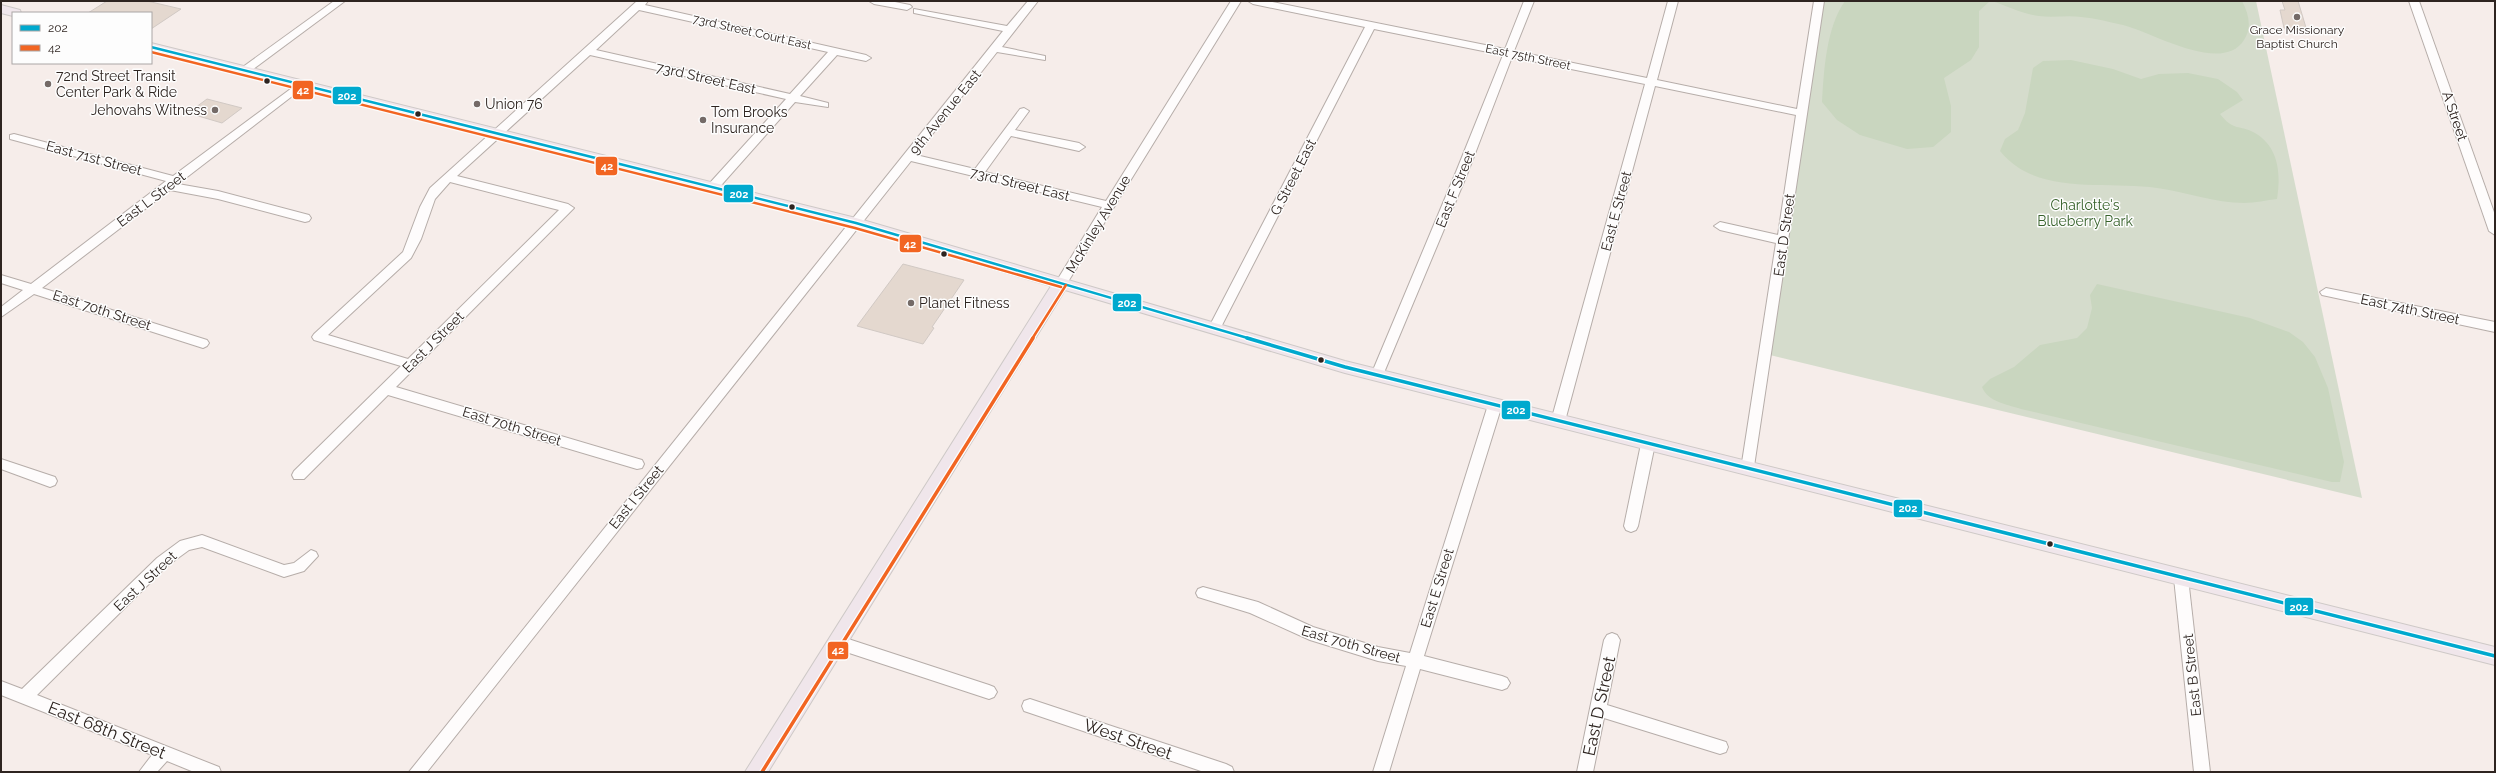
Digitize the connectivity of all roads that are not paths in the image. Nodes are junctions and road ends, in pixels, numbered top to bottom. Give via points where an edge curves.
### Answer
1 (340, 1) edge
2 (874, 1) edge
3 (1033, 1) edge
4 (1236, 1) edge
5 (1253, 1) edge
6 (1529, 1) edge
7 (1673, 1) edge
8 (1819, 1) edge
9 (2414, 1) edge
10 (640, 4) edge
11 (907, 8) dead end
12 (1, 9) edge
13 (918, 11) dead end
14 (12, 12) edge
15 (1371, 25) junction
16 (1011, 30) junction
17 (152, 47) edge
18 (996, 49) junction
19 (588, 51) junction
20 (835, 51) junction
21 (1508, 53) junction
22 (866, 58) dead end
23 (1041, 58) dead end
24 (244, 71) junction
25 (1651, 82) junction
26 (300, 85) junction
27 (793, 98) junction
28 (824, 105) dead end
29 (1024, 111) dead end
30 (1802, 113) junction
31 (1008, 132) junction
32 (496, 134) junction
33 (14, 137) dead end
34 (1080, 147) dead end
35 (909, 158) junction
36 (978, 173) junction
37 (448, 178) junction
38 (172, 183) junction
39 (712, 188) junction
40 (1108, 205) junction
41 (305, 218) dead end
42 (856, 223) junction
43 (1720, 226) dead end
44 (2495, 232) edge
45 (1783, 240) junction
46 (1, 279) edge
47 (1062, 282) junction
48 (33, 289) junction
49 (2326, 292) dead end
50 (1, 313) edge
51 (2495, 327) edge
52 (1214, 329) junction
53 (203, 342) dead end
54 (410, 364) junction
55 (1377, 375) junction
56 (386, 388) junction
57 (1495, 405) junction
58 (1558, 421) junction
59 (1648, 444) junction
60 (1, 464) edge
61 (637, 464) dead end
62 (1748, 469) junction
63 (299, 475) dead end
64 (50, 481) dead end
65 (1632, 526) dead end
66 (311, 556) dead end
67 (2181, 578) junction
68 (1203, 593) dead end
69 (1612, 640) dead end
70 (836, 642) junction
71 (2495, 656) edge
72 (1414, 662) junction
73 (1502, 683) dead end
74 (1, 688) edge
75 (989, 692) dead end
76 (25, 697) junction
77 (1030, 706) dead end
78 (1597, 709) junction
79 (1720, 747) dead end
80 (165, 752) junction
81 (146, 772) edge
82 (213, 772) edge
83 (417, 772) edge
84 (756, 772) edge
85 (1226, 772) edge
86 (1381, 772) edge
87 (1585, 772) edge
88 (2202, 772) edge

1 - 24 street
2 - 11 street
3 - 16 street, 9th Avenue East
4 - 40 street, McKinley Avenue
5 - 15 street, East 75th Street
6 - 21 street, East F Street
7 - 25 street, East E Street
8 - 30 street, East D Street
9 - 44 street, A Street
10 - 19 street
10 - 20 street, 73rd Street Court East
12 - 14 main road
13 - 16 street
15 - 21 street, East 75th Street
15 - 52 street, G Street East
16 - 18 street, 9th Avenue East
17 - 24 main road
18 - 23 street
18 - 35 street, 9th Avenue East
19 - 27 street, 73rd Street East
19 - 32 street
20 - 22 street, 73rd Street Court East
20 - 27 street
21 - 25 street, East 75th Street
21 - 55 street, East F Street via 1462,172
24 - 26 main road
25 - 30 street, East 75th Street
25 - 58 street, East E Street
26 - 32 main road
26 - 38 street, East L Street
27 - 28 street, 73rd Street East
27 - 39 street
29 - 31 street
30 - 45 street, East D Street
31 - 34 street
31 - 36 street
32 - 37 street
32 - 39 main road
33 - 38 street, East 71st Street
35 - 36 street, 73rd Street East
35 - 42 street, 9th Avenue East
36 - 40 street, 73rd Street East
37 - 54 street via 428,200 416,240 407,255 318,337
37 - 54 street, East J Street via 568,208
38 - 41 street, East 71st Street
38 - 48 street, East L Street
39 - 42 main road
40 - 47 street, McKinley Avenue
42 - 47 main road
42 - 83 street, East I Street
43 - 45 street
45 - 62 street, East D Street
46 - 48 street, East 70th Street
47 - 52 main road
47 - 70 main road, McKinley Avenue
48 - 50 street, East L Street
48 - 53 street, East 70th Street
49 - 51 street, East 74th Street
52 - 55 main road
54 - 56 street, East J Street
55 - 57 main road
56 - 61 street, East 70th Street
56 - 63 street, East J Street
57 - 58 main road
57 - 72 street, East E Street
58 - 59 main road
59 - 62 main road
59 - 65 street
60 - 64 street
62 - 67 main road
66 - 76 street, East J Street via 301,566 284,571 202,541 185,545 162,562
67 - 71 main road
67 - 88 street, East B Street
68 - 72 street, East 70th Street via 1253,608 1310,633
69 - 78 street, East D Street
70 - 75 street
70 - 84 main road, McKinley Avenue
72 - 73 street, East 70th Street via 1432,664
72 - 86 street, East E Street
74 - 76 street, East 68th Street
76 - 80 street, East 68th Street
77 - 85 street, West Street
78 - 79 street
78 - 87 street, East D Street
80 - 81 street
80 - 82 street, East 68th Street

